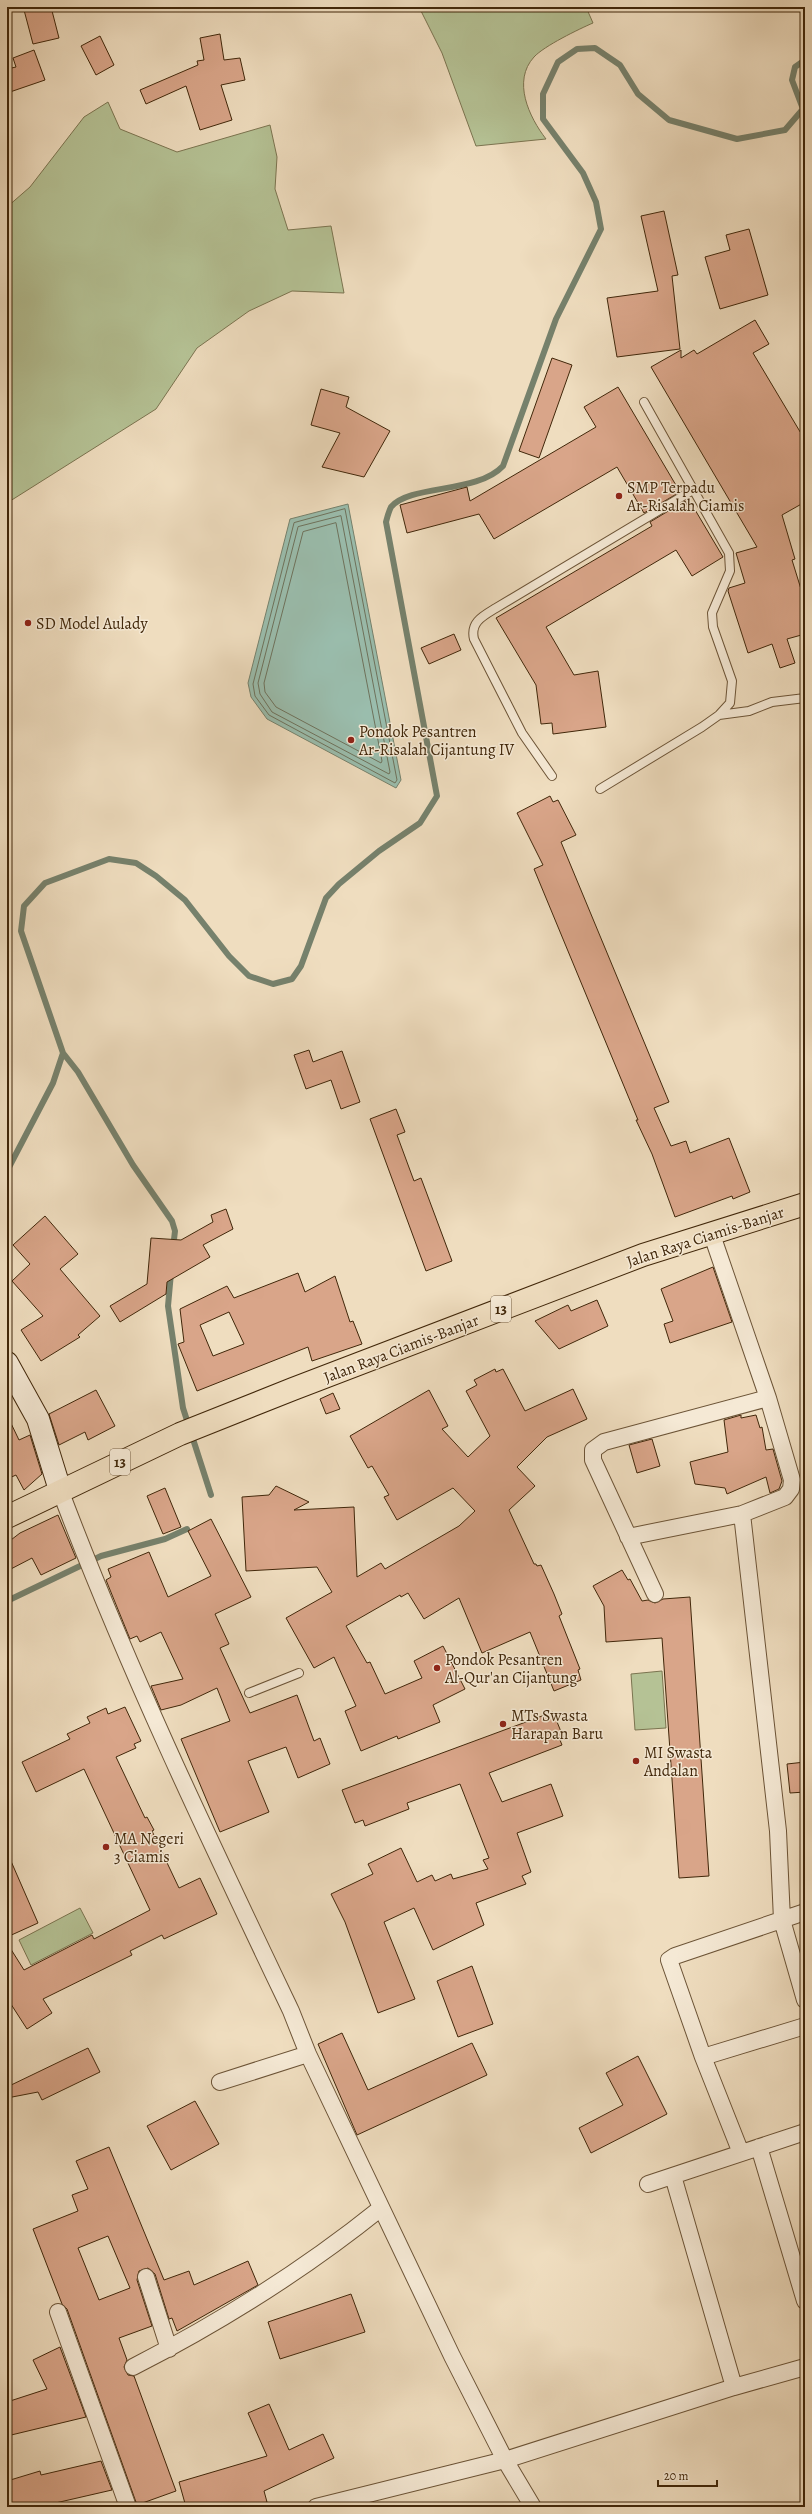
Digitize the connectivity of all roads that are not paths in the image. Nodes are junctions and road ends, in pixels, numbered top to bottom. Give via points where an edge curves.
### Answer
1 (644, 402) dead end
2 (693, 490) junction
3 (805, 698) edge
4 (719, 715) junction
5 (552, 776) dead end
6 (600, 789) dead end
7 (805, 1204) edge
8 (711, 1232) junction
9 (7, 1363) edge
10 (768, 1398) junction
11 (60, 1490) junction
12 (742, 1514) junction
13 (7, 1517) edge
14 (628, 1537) junction
15 (655, 1594) dead end
16 (299, 1674) dead end
17 (248, 1694) dead end
18 (805, 1912) edge
19 (782, 1920) junction
20 (805, 2000) edge
21 (805, 2026) edge
22 (308, 2054) junction
23 (703, 2057) junction
24 (220, 2082) dead end
25 (805, 2132) edge
26 (758, 2148) junction
27 (741, 2153) junction
28 (673, 2176) junction
29 (648, 2184) dead end
30 (381, 2208) junction
31 (146, 2277) dead end
32 (805, 2301) edge
33 (58, 2312) dead end
34 (169, 2349) junction
35 (133, 2367) dead end
36 (805, 2367) edge
37 (734, 2387) junction
38 (505, 2460) junction
39 (126, 2507) edge
40 (316, 2507) edge
41 (533, 2507) edge

1 - 2 lane
2 - 4 lane via 731,562 730,571 712,613 713,627 732,681 730,703
2 - 5 lane via 496,608 475,624 473,635 476,643 522,733
3 - 4 lane via 772,702 749,711
4 - 6 lane
7 - 8 highway, Jalan Raya Ciamis-Banjar / 13
8 - 10 street
8 - 11 highway, Jalan Raya Ciamis-Banjar / 13 via 628,1261 201,1425
9 - 11 street via 38,1419
10 - 12 street via 792,1480 791,1489 785,1497
10 - 14 street via 604,1442 594,1448 593,1460
11 - 13 highway, Jalan Raya Ciamis-Banjar / 13
11 - 22 street via 92,1574 168,1752 291,2011
12 - 14 street
12 - 19 street via 778,1831
14 - 15 street
16 - 17 lane
18 - 19 street
19 - 20 street
19 - 23 street via 669,1960
21 - 23 street
22 - 24 street
22 - 30 street
23 - 27 street
25 - 26 street
26 - 27 street
26 - 32 street
27 - 28 street
28 - 29 street
28 - 37 street
30 - 34 street via 237,2311
30 - 38 street
31 - 34 street
33 - 39 street
34 - 35 street
36 - 37 street
37 - 38 street
38 - 40 street
38 - 41 street

